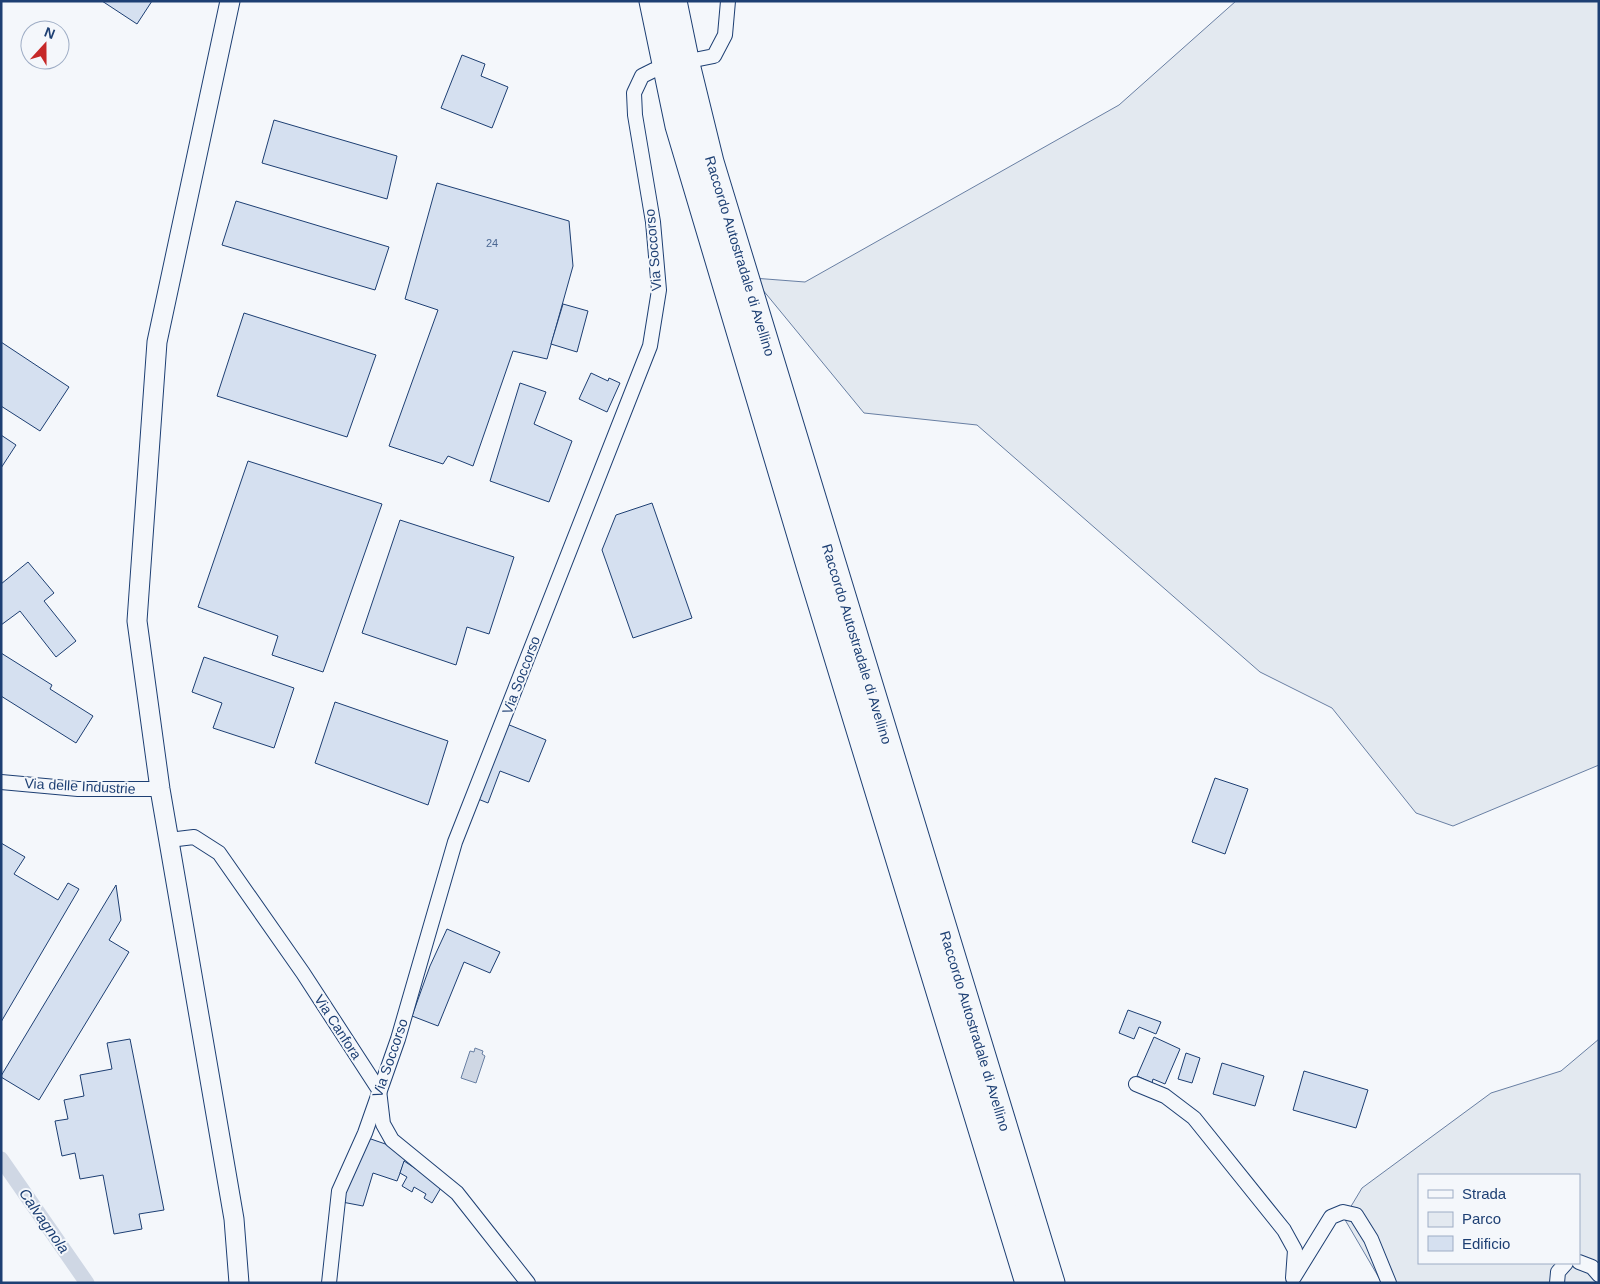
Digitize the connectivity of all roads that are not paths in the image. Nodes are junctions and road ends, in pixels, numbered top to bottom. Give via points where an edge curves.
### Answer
1 (230, 1) edge
2 (652, 1) edge
3 (674, 1) edge
4 (728, 1) edge
5 (699, 58) dead end
6 (654, 70) dead end
7 (1, 782) edge
8 (160, 789) junction
9 (168, 840) junction
10 (1136, 1084) dead end
11 (379, 1090) junction
12 (1580, 1262) edge
13 (1565, 1264) edge
14 (1599, 1275) edge
15 (1293, 1281) edge
16 (239, 1283) edge
17 (330, 1283) edge
18 (528, 1283) edge
19 (1028, 1283) edge
20 (1052, 1283) edge
21 (1389, 1283) edge
22 (1557, 1283) edge

1 - 8 street via 157,342 137,621
2 - 19 highway, Raccordo Autostradale di Avellino via 678,126
3 - 20 highway, Raccordo Autostradale di Avellino via 711,162
4 - 5 street via 725,35 714,56
6 - 11 street, Via Soccorso via 642,76 634,93 659,290 650,346 455,842 398,1039
7 - 8 street, Via delle Industrie via 78,789
8 - 9 street
9 - 11 street, Via Canfora via 194,837 218,853 304,973
9 - 16 street via 234,1218
10 - 15 street via 1165,1096 1194,1118 1284,1230 1295,1250
11 - 17 street, Via Soccorso via 365,1133 339,1191
11 - 18 street, Via Canfora via 383,1124 392,1140 456,1193
12 - 14 street via 1592,1267
13 - 22 street via 1558,1272
15 - 21 street via 1331,1217 1343,1212 1356,1215 1371,1239

